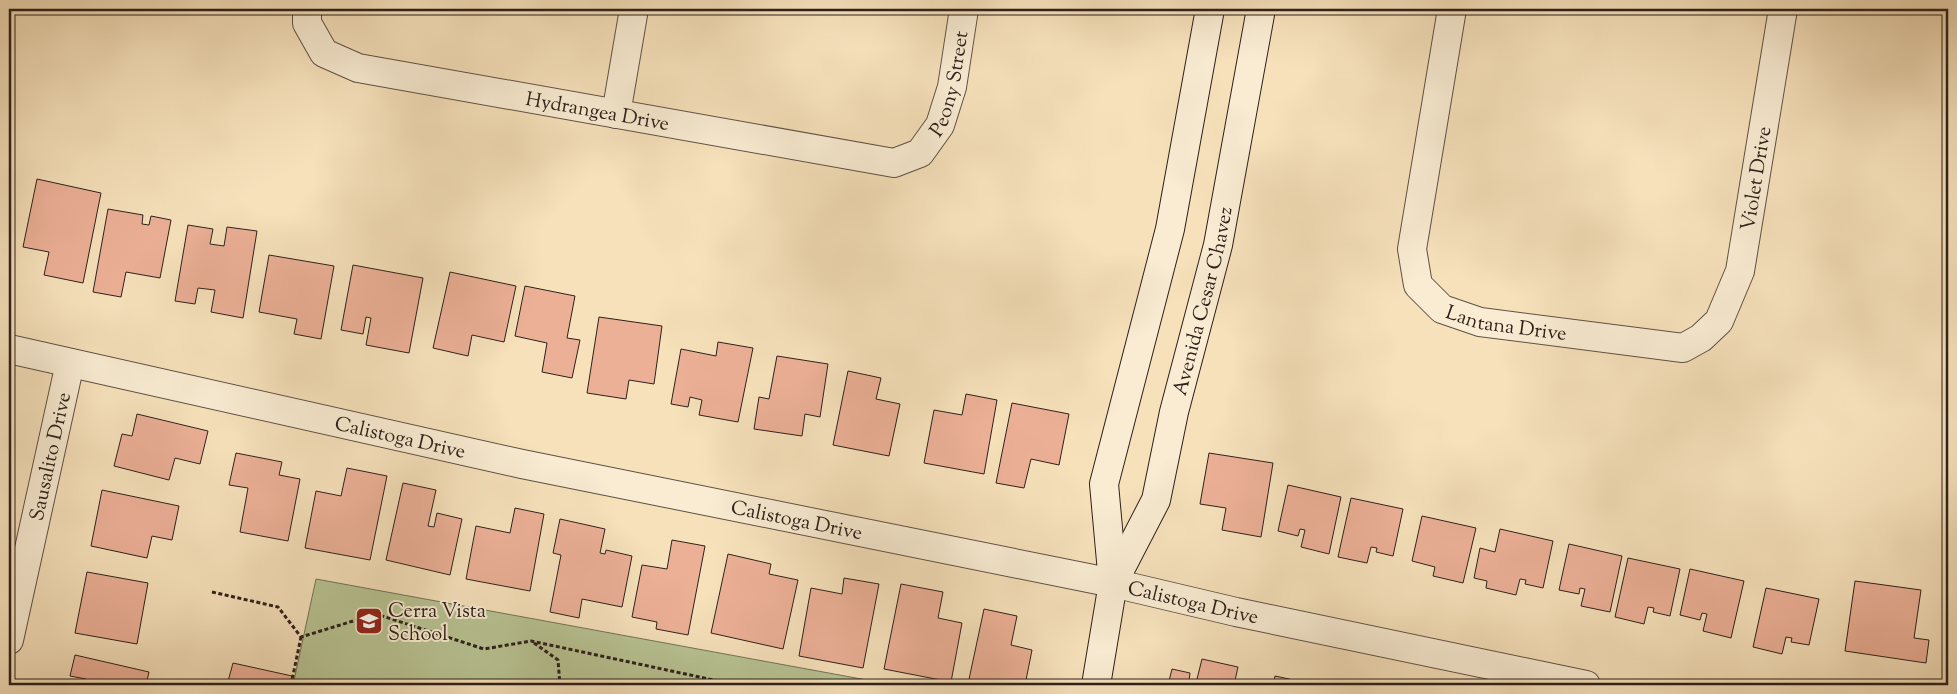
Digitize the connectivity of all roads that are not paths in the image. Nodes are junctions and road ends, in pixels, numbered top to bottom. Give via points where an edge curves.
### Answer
1 (307, 9) edge
2 (634, 9) edge
3 (964, 9) edge
4 (1210, 9) edge
5 (1261, 9) edge
6 (1452, 9) edge
7 (1783, 9) edge
8 (616, 114) junction
9 (920, 153) joint
10 (1701, 338) joint
11 (9, 349) edge
12 (70, 363) junction
13 (1113, 584) junction
14 (9, 640) edge
15 (1096, 685) edge
16 (1586, 685) edge

1 - 8 street, Hydrangea Drive via 307,23 324,53 358,68
2 - 8 street
3 - 9 street, Peony Street via 952,87 945,110 940,125
4 - 13 street, Avenida Cesar Chavez via 1170,229 1104,484
5 - 13 street, Avenida Cesar Chavez via 1218,245 1174,412 1156,500
6 - 10 street, Lantana Drive via 1412,249 1418,285 1442,310 1480,322 1683,348
7 - 10 street, Violet Drive via 1740,271 1719,321
8 - 9 street, Hydrangea Drive via 894,163
11 - 12 street, Calistoga Drive
12 - 13 street, Calistoga Drive via 522,464
12 - 14 street, Sausalito Drive
13 - 15 street, Avenida Cesar Chavez
13 - 16 street, Calistoga Drive

